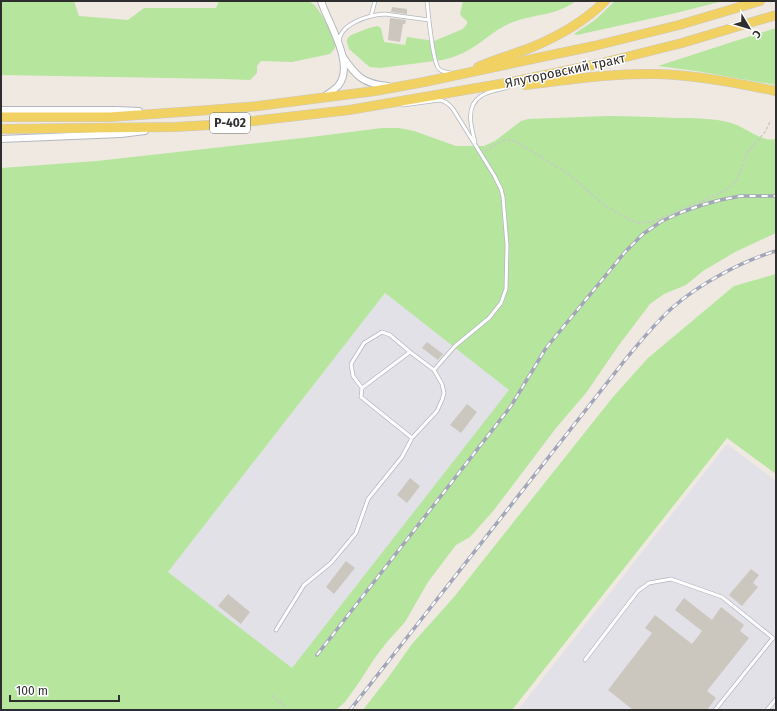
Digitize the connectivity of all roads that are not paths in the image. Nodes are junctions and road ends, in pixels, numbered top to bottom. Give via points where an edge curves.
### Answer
1 (376, 1) edge
2 (427, 1) edge
3 (605, 1) edge
4 (760, 1) edge
5 (320, 2) edge
6 (776, 15) edge
7 (370, 17) junction
8 (429, 20) junction
9 (339, 44) junction
10 (343, 57) junction
11 (462, 74) junction
12 (551, 74) junction
13 (398, 87) junction
14 (508, 87) junction
15 (467, 90) junction
16 (776, 91) edge
17 (320, 98) junction
18 (402, 106) dead end
19 (387, 108) dead end
20 (1, 110) edge
21 (349, 110) junction
22 (175, 113) junction
23 (1, 117) edge
24 (175, 127) junction
25 (1, 129) edge
26 (1, 139) edge
27 (476, 146) junction
28 (410, 352) junction
29 (434, 370) junction
30 (362, 388) junction
31 (412, 438) junction
32 (276, 630) dead end
33 (774, 639) edge
34 (585, 660) dead end
35 (776, 699) edge
36 (715, 710) edge
37 (768, 710) edge

1 - 7 lane
2 - 8 lane
3 - 11 main road via 569,29 530,48 490,61
4 - 11 main road, Ялуторовский тракт via 594,46
5 - 9 street
6 - 12 main road, Ялуторовский тракт via 682,43
7 - 8 lane via 385,14
7 - 9 lane via 349,26 340,37
8 - 11 lane via 438,69
9 - 10 street
10 - 13 street via 351,69 366,81
10 - 17 street via 343,74 338,86
11 - 13 main road, Ялуторовский тракт
12 - 14 main road
12 - 15 main road, Ялуторовский тракт
13 - 17 main road, Ялуторовский тракт / Р-402
14 - 15 main road
14 - 16 main road via 655,74 714,79
14 - 27 lane via 485,94 478,98 472,107 470,123
15 - 21 main road, Ялуторовский тракт
17 - 22 main road, Р-402
18 - 27 lane via 444,101 453,109
19 - 21 lane
20 - 22 street
21 - 24 main road, Р-402 via 227,124
22 - 23 main road, Р-402 via 110,117
24 - 25 main road, Р-402
24 - 26 street via 121,134
27 - 29 lane via 498,182 503,197 507,245 506,289 501,303 489,318 455,346
28 - 29 lane
28 - 30 lane
28 - 30 lane via 390,334 382,332 364,343 351,364 352,376
29 - 31 lane via 442,384 442,400 436,411
30 - 31 lane via 361,397
31 - 32 lane via 402,457 368,499 356,533 330,563 304,585
33 - 34 lane via 722,597 670,579 649,583 638,591
33 - 36 lane
35 - 37 lane

